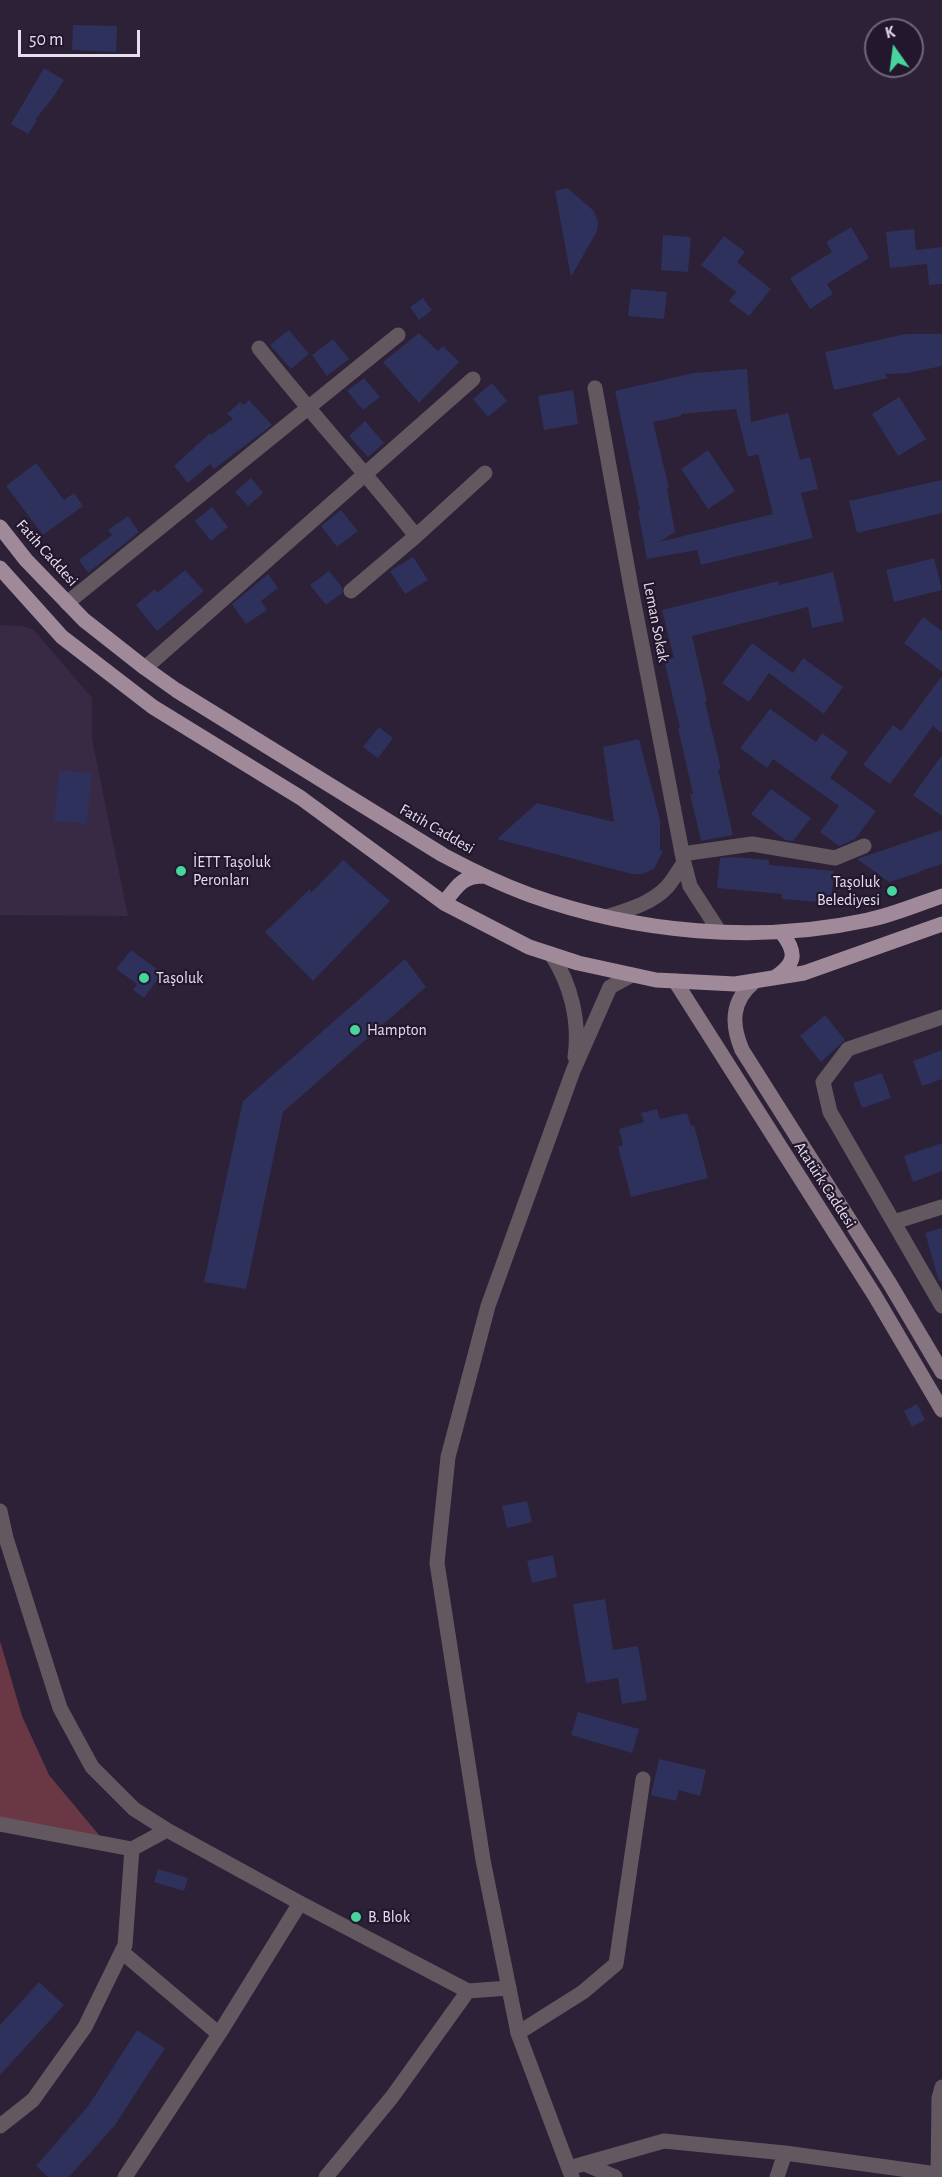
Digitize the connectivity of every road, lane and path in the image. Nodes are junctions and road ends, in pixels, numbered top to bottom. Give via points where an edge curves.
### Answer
1 (398, 335) dead end
2 (259, 348) dead end
3 (473, 379) dead end
4 (595, 388) dead end
5 (307, 408) junction
6 (485, 473) dead end
7 (366, 474) junction
8 (0, 527) edge
9 (416, 536) junction
10 (0, 568) edge
11 (351, 591) dead end
12 (67, 603) junction
13 (145, 668) junction
14 (864, 846) dead end
15 (683, 858) junction
16 (484, 876) junction
17 (942, 896) edge
18 (444, 903) junction
19 (606, 916) junction
20 (942, 924) edge
21 (719, 931) junction
22 (782, 933) junction
23 (551, 954) junction
24 (632, 975) junction
25 (772, 980) junction
26 (675, 981) junction
27 (753, 982) junction
28 (942, 1017) edge
29 (573, 1071) junction
30 (942, 1207) edge
31 (894, 1222) junction
32 (942, 1306) edge
33 (942, 1372) edge
34 (942, 1410) edge
35 (0, 1511) edge
36 (643, 1779) dead end
37 (0, 1824) edge
38 (167, 1830) junction
39 (132, 1849) junction
40 (300, 1904) junction
41 (122, 1952) junction
42 (508, 1988) junction
43 (468, 1990) junction
44 (518, 2033) junction
45 (219, 2034) junction
46 (942, 2087) edge
47 (0, 2126) edge
48 (785, 2153) junction
49 (585, 2164) junction
50 (570, 2173) edge
51 (938, 2175) edge
52 (125, 2177) edge
53 (326, 2177) edge
54 (615, 2177) edge
55 (777, 2177) edge

1 - 5 street
2 - 5 street
3 - 7 street
4 - 15 street, Leman Sokak
5 - 7 street
5 - 12 street
6 - 9 street
7 - 9 street
7 - 13 street
8 - 12 main road, Fatih Caddesi
9 - 11 street
10 - 18 main road via 70,643 153,707 301,798
12 - 13 main road, Fatih Caddesi
13 - 16 main road, Fatih Caddesi via 442,855
14 - 15 street via 835,858 752,844
15 - 19 street via 667,887 655,897
15 - 21 street, Leman Sokak via 690,885
16 - 18 main road via 470,876
16 - 19 main road, Fatih Caddesi via 530,895
17 - 22 main road, Fatih Caddesi via 871,920
18 - 23 main road via 529,947
19 - 21 main road, Fatih Caddesi via 640,924
20 - 25 main road via 804,973
21 - 22 main road, Fatih Caddesi
22 - 25 main road via 792,949 792,959 787,969
23 - 24 main road
23 - 29 street via 566,980 576,1024
24 - 26 main road
24 - 29 street via 610,987
25 - 27 main road
26 - 27 main road
26 - 34 main road, Atatürk Caddesi via 869,1287
27 - 33 main road, Atatürk Caddesi via 735,1006 737,1038 742,1050
28 - 31 street via 848,1049 823,1082 830,1112
29 - 42 street via 488,1306 448,1457 437,1563 483,1860
30 - 31 street
31 - 32 street
35 - 38 street via 60,1708 93,1767 134,1809
36 - 44 street via 616,1964 583,1992
37 - 39 street
38 - 39 street
38 - 40 street
39 - 41 street
40 - 43 street
40 - 45 street
41 - 45 street
41 - 47 street via 85,2027 33,2100
42 - 43 street
42 - 44 street
43 - 53 street via 392,2097
44 - 50 street
45 - 52 street
46 - 51 street
48 - 49 street via 664,2141
48 - 51 street
48 - 55 street
49 - 50 street
49 - 54 street

